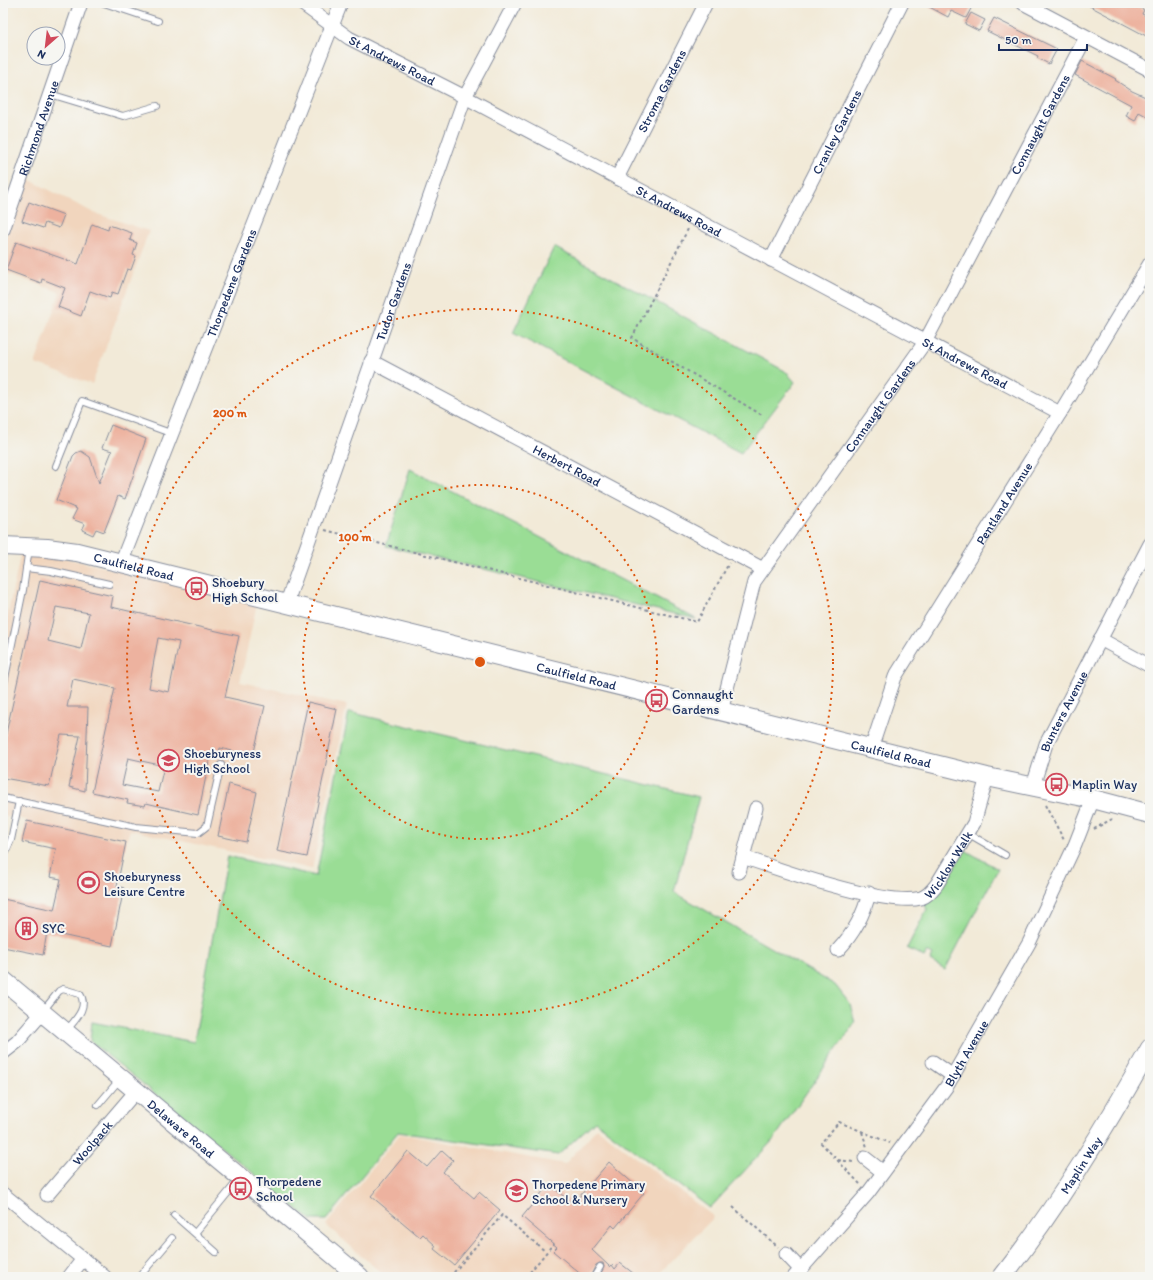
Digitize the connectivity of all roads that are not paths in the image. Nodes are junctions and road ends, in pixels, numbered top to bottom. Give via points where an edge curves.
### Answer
1 (82, 3) edge
2 (104, 3) edge
3 (301, 3) edge
4 (341, 3) edge
5 (515, 3) edge
6 (706, 3) edge
7 (902, 3) edge
8 (1023, 3) edge
9 (158, 21) dead end
10 (331, 25) junction
11 (1086, 37) junction
12 (1150, 70) edge
13 (50, 94) junction
14 (465, 97) junction
15 (157, 106) dead end
16 (617, 178) junction
17 (3, 230) edge
18 (771, 260) junction
19 (1150, 263) edge
20 (925, 342) junction
21 (371, 362) junction
22 (1060, 413) junction
23 (172, 434) junction
24 (56, 466) dead end
25 (1150, 544) edge
26 (3, 546) edge
27 (29, 547) junction
28 (121, 562) junction
29 (26, 568) junction
30 (763, 569) junction
31 (109, 584) dead end
32 (286, 605) junction
33 (1100, 639) junction
34 (1150, 666) edge
35 (3, 688) edge
36 (721, 712) junction
37 (871, 748) junction
38 (221, 764) dead end
39 (986, 777) junction
40 (1037, 787) junction
41 (3, 798) edge
42 (1093, 799) junction
43 (19, 802) junction
44 (756, 808) dead end
45 (1150, 814) edge
46 (968, 834) junction
47 (1005, 855) dead end
48 (3, 858) edge
49 (743, 858) junction
50 (739, 872) dead end
51 (869, 893) junction
52 (838, 950) dead end
53 (3, 980) edge
54 (42, 1012) junction
55 (66, 1031) junction
56 (1150, 1048) edge
57 (3, 1052) edge
58 (933, 1062) dead end
59 (953, 1076) junction
60 (122, 1078) junction
61 (137, 1090) junction
62 (98, 1105) dead end
63 (865, 1158) dead end
64 (883, 1172) junction
65 (241, 1177) junction
66 (3, 1194) edge
67 (47, 1195) dead end
68 (174, 1215) dead end
69 (195, 1233) junction
70 (172, 1238) dead end
71 (216, 1252) dead end
72 (786, 1254) road end
73 (83, 1259) junction
74 (600, 1267) dead end
75 (797, 1273) edge
76 (69, 1277) edge
77 (105, 1277) edge
78 (139, 1277) edge
79 (360, 1277) edge
80 (594, 1277) edge
81 (1002, 1277) edge

1 - 13 street, Richmond Avenue
2 - 9 lane
3 - 10 street, St Andrews Road
4 - 10 street, Thorpedene Gardens
5 - 14 street, Tudor Gardens
6 - 16 street, Stroma Gardens
7 - 18 street, Cranley Gardens
8 - 11 street
10 - 14 street, St Andrews Road via 348,38
10 - 23 street, Thorpedene Gardens
11 - 12 street
11 - 20 street, Connaught Gardens
13 - 15 lane via 123,116
13 - 17 street, Richmond Avenue
14 - 16 street, St Andrews Road
14 - 21 street, Tudor Gardens
16 - 18 street, St Andrews Road
18 - 20 street, St Andrews Road
19 - 22 street, Pentland Avenue
20 - 22 street, St Andrews Road
20 - 30 street, Connaught Gardens
21 - 30 street, Herbert Road
21 - 32 street, Tudor Gardens
22 - 37 street, Pentland Avenue via 895,677
23 - 24 lane via 82,401
23 - 28 street, Thorpedene Gardens
25 - 33 street, Bunters Avenue
26 - 27 street, Caulfield Road
27 - 28 street, Caulfield Road via 76,552
27 - 29 lane
28 - 32 street, Caulfield Road
29 - 31 lane
29 - 35 lane
30 - 36 street, Connaught Gardens via 754,582
32 - 36 street, Caulfield Road
33 - 34 street
33 - 40 street, Bunters Avenue via 1046,744
36 - 37 street, Caulfield Road
37 - 39 street, Caulfield Road
38 - 43 lane via 207,826 198,833 136,827
39 - 40 street, Caulfield Road
39 - 46 street, Wicklow Walk via 974,823
40 - 42 street, Caulfield Road
41 - 43 lane
42 - 45 street, Caulfield Road
42 - 59 street, Blyth Avenue via 1075,846 1029,943
43 - 48 lane via 11,840
44 - 49 street
46 - 47 lane
46 - 51 street, Wicklow Walk via 930,893 921,898 910,898
49 - 50 street
49 - 51 street, Wicklow Walk
51 - 52 street via 852,940
53 - 54 street, Delaware Road
54 - 55 street, Delaware Road
54 - 55 lane via 63,988 80,994 84,1000 82,1008
54 - 57 street via 17,1042
55 - 60 street, Delaware Road
56 - 81 street, Maplin Way via 1110,1118 1067,1185
58 - 59 street
59 - 64 street, Blyth Avenue
60 - 61 street, Delaware Road
60 - 62 lane
61 - 65 street, Delaware Road
61 - 67 street, Woolpack
63 - 64 street
64 - 75 street, Blyth Avenue via 868,1193
65 - 69 lane
65 - 79 street, Delaware Road
66 - 73 street
68 - 69 lane
69 - 71 lane
70 - 78 lane
72 - 75 street
73 - 76 street
73 - 77 street
74 - 80 lane

